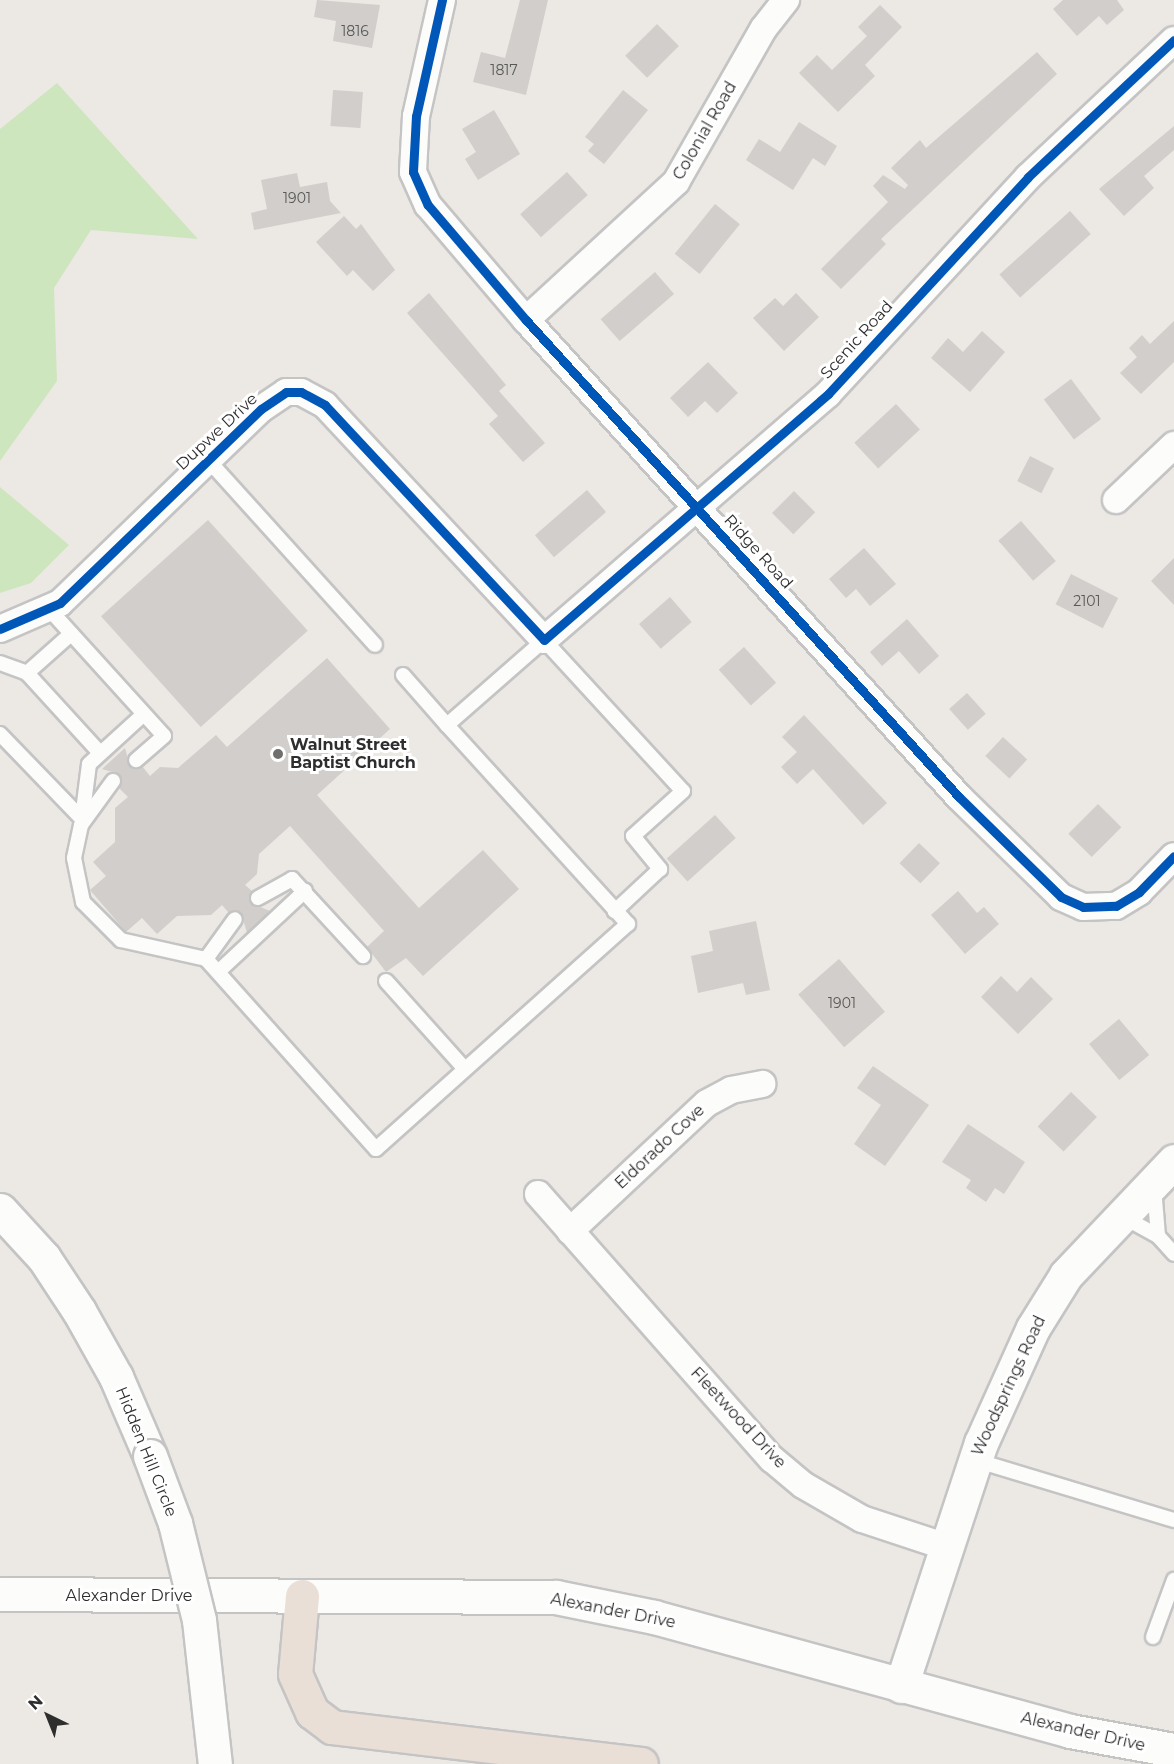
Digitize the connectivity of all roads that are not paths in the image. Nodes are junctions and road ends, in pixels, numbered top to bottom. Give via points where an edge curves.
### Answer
1 (442, 0) edge
2 (786, 0) edge
3 (1174, 40) edge
4 (526, 320) junction
5 (1174, 445) edge
6 (208, 460) junction
7 (1116, 500) dead end
8 (698, 508) junction
9 (49, 609) junction
10 (0, 629) edge
11 (71, 634) junction
12 (544, 640) junction
13 (375, 645) dead end
14 (0, 663) edge
15 (27, 673) junction
16 (403, 675) dead end
17 (144, 714) junction
18 (447, 725) junction
19 (0, 734) edge
20 (100, 753) junction
21 (136, 760) dead end
22 (113, 781) dead end
23 (82, 819) junction
24 (1174, 856) edge
25 (305, 891) junction
26 (258, 898) dead end
27 (615, 910) junction
28 (235, 919) dead end
29 (363, 956) dead end
30 (206, 959) junction
31 (218, 972) junction
32 (386, 981) dead end
33 (465, 1069) junction
34 (762, 1084) dead end
35 (1164, 1172) edge
36 (538, 1194) dead end
37 (0, 1210) edge
38 (1118, 1214) junction
39 (570, 1231) junction
40 (1158, 1236) junction
41 (1174, 1254) edge
42 (975, 1460) junction
43 (1174, 1520) edge
44 (947, 1547) junction
45 (1174, 1580) edge
46 (0, 1594) edge
47 (302, 1596) junction
48 (1153, 1637) dead end
49 (901, 1686) junction
50 (1174, 1750) edge
51 (215, 1764) edge
52 (641, 1764) edge

1 - 4 street, Ridge Road via 416,116 411,163 419,188
2 - 4 street, Colonial Road via 764,28 676,182
3 - 8 street, Scenic Road via 1028,177 828,394
4 - 8 street, Ridge Road
5 - 7 street
6 - 9 street, Dupwe Drive
6 - 12 street, Dupwe Drive via 286,392 301,392 325,405
6 - 13 lane
8 - 12 street, Scenic Road
8 - 24 street, Ridge Road via 959,797 1061,897 1098,907 1128,900
9 - 10 street, Dupwe Drive
9 - 11 lane
11 - 15 lane
11 - 17 lane
12 - 18 lane
12 - 27 lane via 683,791 633,836 660,869
14 - 15 lane
15 - 20 lane
16 - 18 lane
17 - 20 lane
17 - 21 lane via 164,736
18 - 27 lane
19 - 23 lane
20 - 23 lane via 89,764
22 - 23 lane
23 - 30 lane via 74,858 83,902 121,940
25 - 26 lane via 292,879
25 - 29 lane
25 - 31 lane
27 - 33 lane via 627,924
28 - 30 lane
30 - 31 lane
31 - 33 lane via 376,1149
32 - 33 lane
34 - 39 street, Eldorado Cove via 731,1090 707,1103
35 - 38 street, Woodsprings Road
35 - 40 lane
36 - 39 street, Fleetwood Drive
37 - 51 street, Hidden Hill Circle, bridge via 45,1258 78,1311 116,1377 150,1456 175,1522 199,1620
38 - 40 lane
38 - 42 street, Woodsprings Road via 1066,1275 1033,1328
39 - 44 street, Fleetwood Drive via 772,1459 803,1485 862,1519
40 - 41 lane
42 - 43 lane
42 - 44 street, Woodsprings Road
44 - 49 street, Woodsprings Road
45 - 48 lane
46 - 47 street, Alexander Drive
47 - 49 street, Alexander Drive via 556,1597 654,1617
47 - 52 highway via 294,1674 312,1712 332,1727
49 - 50 street, Alexander Drive via 1070,1731

